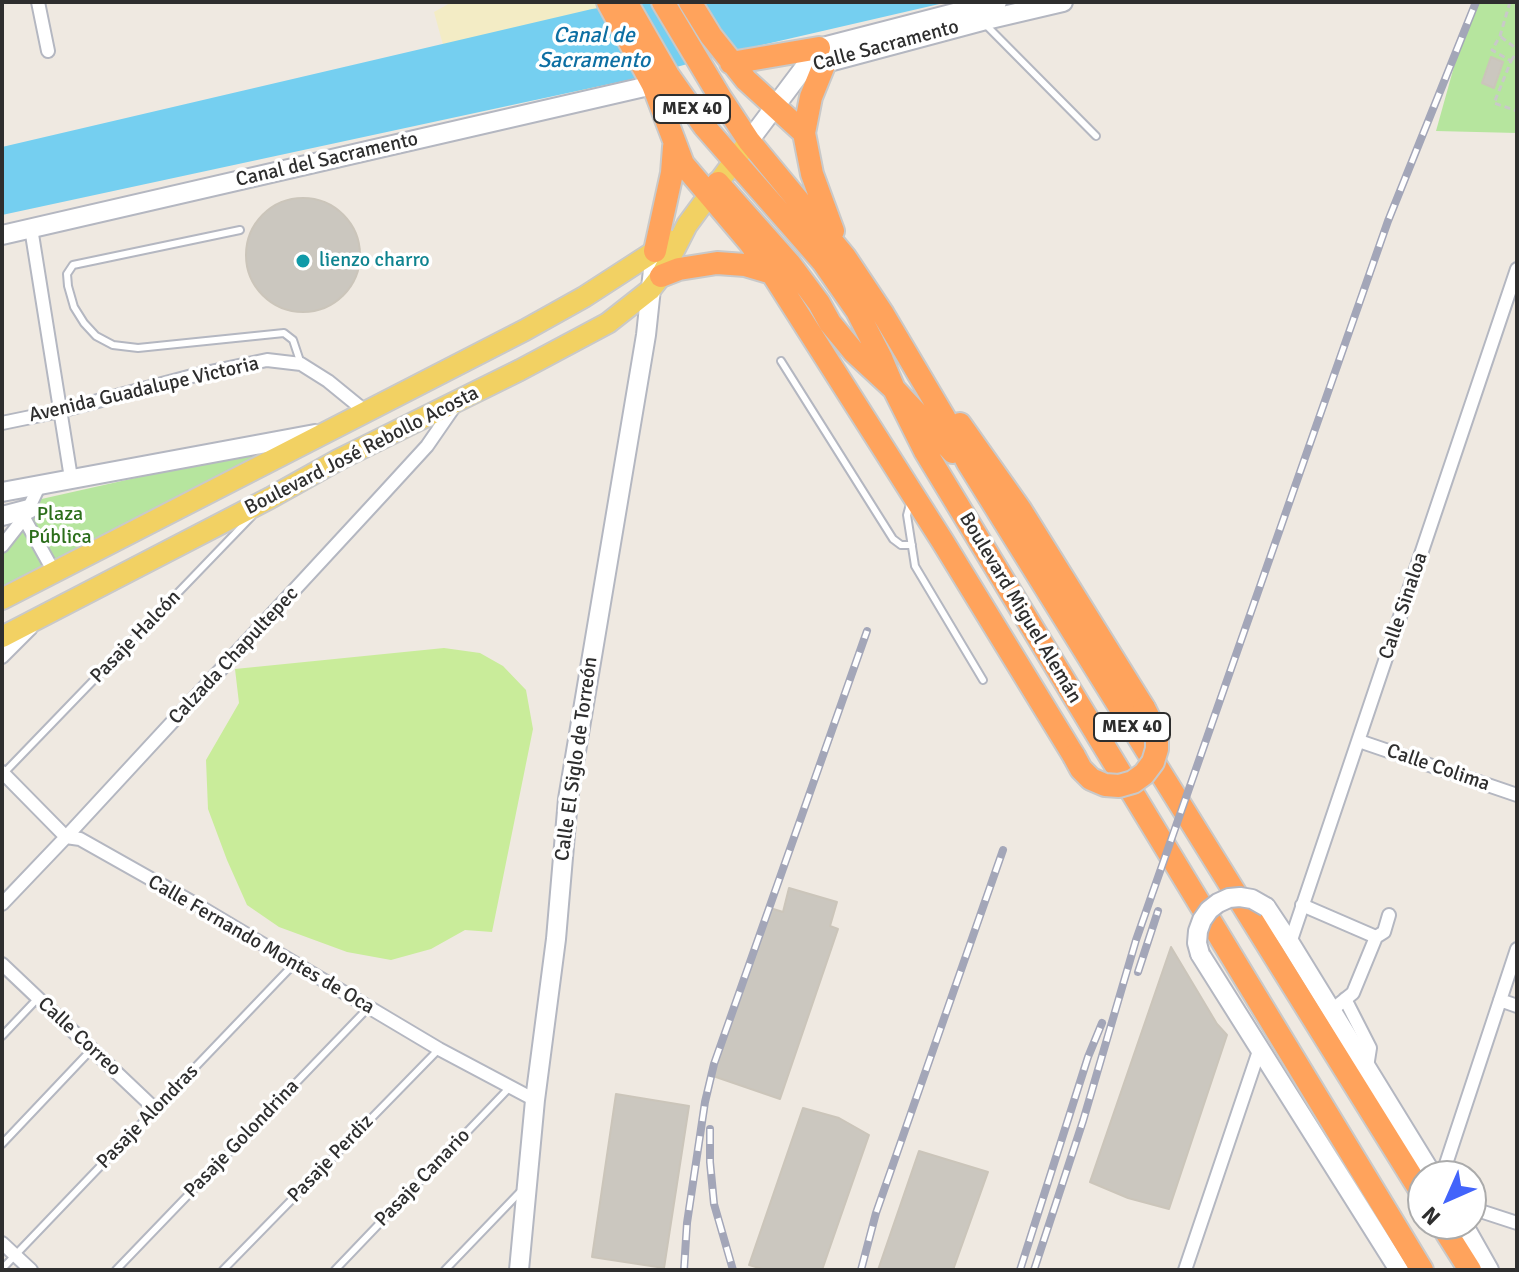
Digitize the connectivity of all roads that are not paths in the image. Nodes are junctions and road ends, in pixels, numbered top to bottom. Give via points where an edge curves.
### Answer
1 (38, 2) edge
2 (663, 2) edge
3 (690, 2) edge
4 (997, 2) edge
5 (1063, 2) edge
6 (614, 4) edge
7 (980, 14) junction
8 (48, 51) dead end
9 (648, 56) junction
10 (815, 60) junction
11 (731, 63) junction
12 (653, 85) junction
13 (774, 107) junction
14 (804, 133) junction
15 (1096, 136) dead end
16 (749, 141) junction
17 (674, 142) junction
18 (734, 161) junction
19 (713, 189) junction
20 (687, 225) junction
21 (31, 228) junction
22 (240, 230) dead end
23 (2, 235) edge
24 (655, 251) junction
25 (845, 257) junction
26 (1517, 269) edge
27 (772, 273) junction
28 (656, 283) junction
29 (806, 284) junction
30 (815, 313) dead end
31 (525, 330) junction
32 (544, 357) junction
33 (781, 361) dead end
34 (301, 364) junction
35 (917, 369) junction
36 (894, 389) junction
37 (458, 401) junction
38 (60, 411) junction
39 (366, 412) junction
40 (2, 423) edge
41 (322, 433) junction
42 (906, 470) dead end
43 (71, 478) junction
44 (40, 484) junction
45 (2, 492) edge
46 (987, 493) junction
47 (912, 496) junction
48 (270, 498) junction
49 (26, 514) junction
50 (2, 516) edge
51 (973, 529) junction
52 (912, 545) junction
53 (2, 546) edge
54 (54, 572) junction
55 (2, 599) edge
56 (44, 614) junction
57 (2, 637) edge
58 (2, 657) edge
59 (983, 680) dead end
60 (1359, 741) junction
61 (3, 774) edge
62 (1517, 795) edge
63 (66, 837) junction
64 (2, 904) edge
65 (1302, 905) junction
66 (1389, 915) dead end
67 (1376, 937) junction
68 (1290, 943) junction
69 (1517, 949) edge
70 (2, 964) edge
71 (294, 964) junction
72 (38, 998) junction
73 (1500, 1000) junction
74 (1338, 1005) junction
75 (1517, 1006) edge
76 (368, 1008) junction
77 (2, 1036) edge
78 (1260, 1048) junction
79 (92, 1049) junction
80 (439, 1049) junction
81 (510, 1087) junction
82 (535, 1100) junction
83 (155, 1109) junction
84 (2, 1144) edge
85 (1423, 1160) edge
86 (1447, 1160) edge
87 (1407, 1169) edge
88 (529, 1183) junction
89 (1487, 1213) edge
90 (1517, 1223) edge
91 (1451, 1240) edge
92 (1472, 1240) edge
93 (2, 1243) edge
94 (15, 1255) junction
95 (2, 1269) edge
96 (31, 1270) edge
97 (116, 1270) edge
98 (223, 1270) edge
99 (335, 1270) edge
100 (445, 1270) edge
101 (519, 1270) edge
102 (1185, 1270) edge
103 (1399, 1270) edge
104 (1422, 1270) edge
105 (1470, 1270) edge
106 (1489, 1270) edge

1 - 8 street
2 - 16 highway, Boulevard Miguel Alemán / MEX 40
3 - 11 highway
4 - 7 street, Calle Sacramento
5 - 7 street, Calle Sacramento
6 - 9 highway, Boulevard Miguel Alemán / MEX 40
7 - 10 street, Calle Sacramento
7 - 15 lane
9 - 12 highway
9 - 18 highway, Boulevard Miguel Alemán / MEX 40
10 - 11 highway
10 - 13 street, Calle Sacramento
10 - 14 highway
11 - 13 highway
12 - 17 highway
12 - 21 street, Canal del Sacramento
13 - 14 highway
13 - 16 street, Calle Sacramento
14 - 25 highway via 818,194
16 - 18 main road, Boulevard José Rebollo Acosta
16 - 25 highway, Boulevard Miguel Alemán / MEX 40
17 - 19 highway via 683,164
17 - 24 highway
18 - 19 main road, Boulevard José Rebollo Acosta
18 - 36 highway, Boulevard Miguel Alemán / MEX 40 via 843,289
19 - 20 main road, Boulevard José Rebollo Acosta
19 - 27 highway
19 - 29 highway via 748,215
20 - 24 main road, Boulevard José Rebollo Acosta
20 - 28 main road, Boulevard José Rebollo Acosta
21 - 23 street, Canal del Sacramento
21 - 38 street
22 - 34 lane via 73,265 67,274 74,307 96,336 113,345 138,348 281,333 293,340
24 - 28 street, Calle El Siglo de Torreón
24 - 31 main road, Boulevard José Rebollo Acosta
25 - 35 highway, Boulevard Miguel Alemán / MEX 40
26 - 60 street, Calle Sinaloa
27 - 28 highway via 717,263 688,267
27 - 47 highway
28 - 32 main road, Boulevard José Rebollo Acosta via 608,323
28 - 82 street, Calle El Siglo de Torreón via 568,799
29 - 30 lane
29 - 36 highway via 854,352
31 - 32 main road
31 - 39 main road, Boulevard José Rebollo Acosta
32 - 37 main road, Boulevard José Rebollo Acosta
33 - 52 lane via 893,539
34 - 38 street, Avenida Guadalupe Victoria via 267,360
34 - 39 street, Avenida Guadalupe Victoria
35 - 46 highway, Boulevard Miguel Alemán / MEX 40
35 - 47 highway, bridge via 1020,509 1144,708 1157,734 1157,749 1144,774 1119,786 1105,785 1081,769
36 - 46 highway
36 - 51 highway, Boulevard Miguel Alemán / MEX 40
37 - 48 main road, Boulevard José Rebollo Acosta
37 - 63 street, Calzada Chapultepec via 427,446
38 - 40 street, Avenida Guadalupe Victoria
38 - 43 street
39 - 41 main road, Boulevard José Rebollo Acosta
41 - 43 street
41 - 54 main road, Boulevard José Rebollo Acosta
42 - 47 lane
43 - 44 street
44 - 45 street
44 - 49 street
46 - 87 highway, Boulevard Miguel Alemán / MEX 40
47 - 51 highway
47 - 52 lane via 907,515
48 - 56 main road, Boulevard José Rebollo Acosta
48 - 61 lane, Pasaje Halcón
49 - 50 street
49 - 53 street
49 - 54 street
51 - 104 highway, Boulevard Miguel Alemán / MEX 40
52 - 59 lane via 915,566
54 - 55 main road, Boulevard José Rebollo Acosta
56 - 57 main road, Boulevard José Rebollo Acosta
56 - 58 street
60 - 62 street, Calle Colima
60 - 65 street, Calle Sinaloa
61 - 63 street, Calle Fernando Montes de Oca
63 - 64 street, Calzada Chapultepec
63 - 71 street, Calle Fernando Montes de Oca via 80,839
65 - 67 street
65 - 68 street, Calle Sinaloa
66 - 67 street via 1384,932
67 - 74 street via 1353,993
68 - 74 street
68 - 78 street, bridge via 1266,907 1240,897 1209,910 1198,931 1200,954
69 - 73 street
70 - 72 street, Calle Correo
71 - 76 street, Calle Fernando Montes de Oca
71 - 83 lane, Pasaje Alondras
72 - 77 lane
72 - 79 street, Calle Correo
73 - 75 street
73 - 86 street
74 - 85 street via 1367,1067
76 - 80 street, Calle Fernando Montes de Oca
76 - 97 lane, Pasaje Golondrina
78 - 102 street
78 - 103 street
79 - 83 street, Calle Correo
79 - 84 lane
80 - 81 street, Calle Fernando Montes de Oca
80 - 98 lane, Pasaje Perdiz
81 - 82 street, Calle Fernando Montes de Oca
81 - 99 lane, Pasaje Canario
82 - 88 street, Calle El Siglo de Torreón
83 - 94 lane, Pasaje Alondras
88 - 100 lane
88 - 101 street, Calle El Siglo de Torreón
89 - 90 street
91 - 105 highway
92 - 106 street
93 - 94 street
94 - 95 lane, Pasaje Alondras
94 - 96 street

